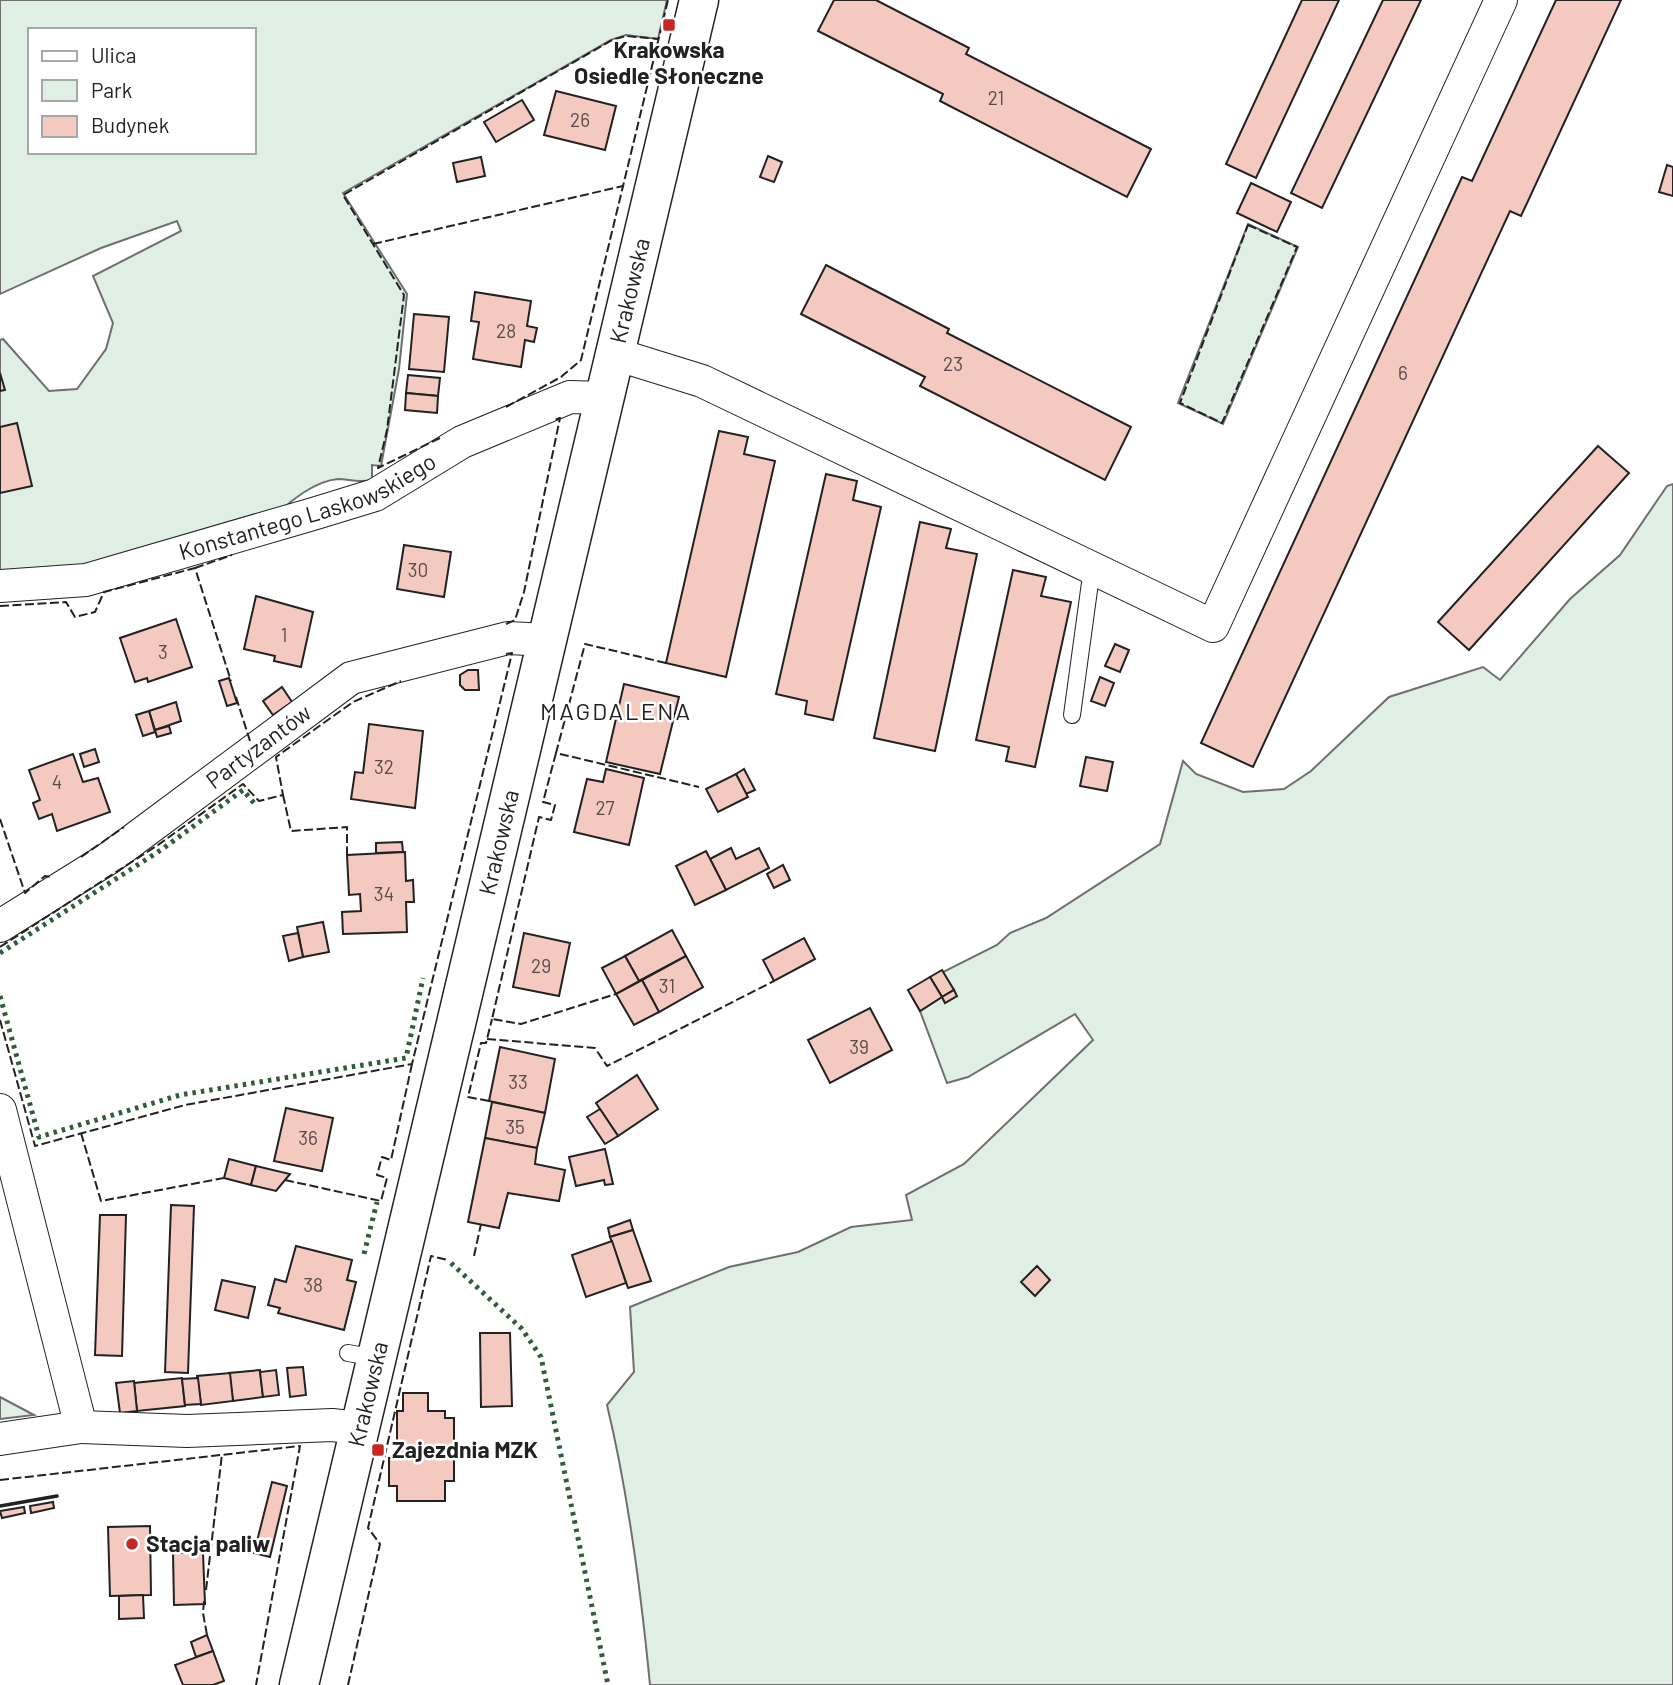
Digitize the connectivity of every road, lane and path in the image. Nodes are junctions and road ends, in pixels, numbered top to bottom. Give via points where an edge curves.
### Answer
1 (699, 0) edge
2 (1501, 0) edge
3 (615, 354) junction
4 (604, 398) junction
5 (1091, 568) junction
6 (0, 586) edge
7 (547, 640) junction
8 (1072, 715) dead end
9 (0, 926) edge
10 (0, 1110) edge
11 (81, 1427) junction
12 (359, 1429) junction
13 (0, 1439) edge
14 (299, 1685) edge

1 - 3 street, Krakowska
2 - 5 street via 1213,626
3 - 4 street, Krakowska
3 - 5 street via 702,381
4 - 6 street, Konstantego Laskowskiego via 570,397 462,442 374,495 275,526 86,580
4 - 7 street, Krakowska
5 - 8 lane
7 - 9 street, Partyzantów via 509,638 351,678 108,858
7 - 12 street, Krakowska via 362,1356
10 - 11 street
11 - 12 street via 187,1431 332,1425
11 - 13 street
12 - 14 street, Krakowska

